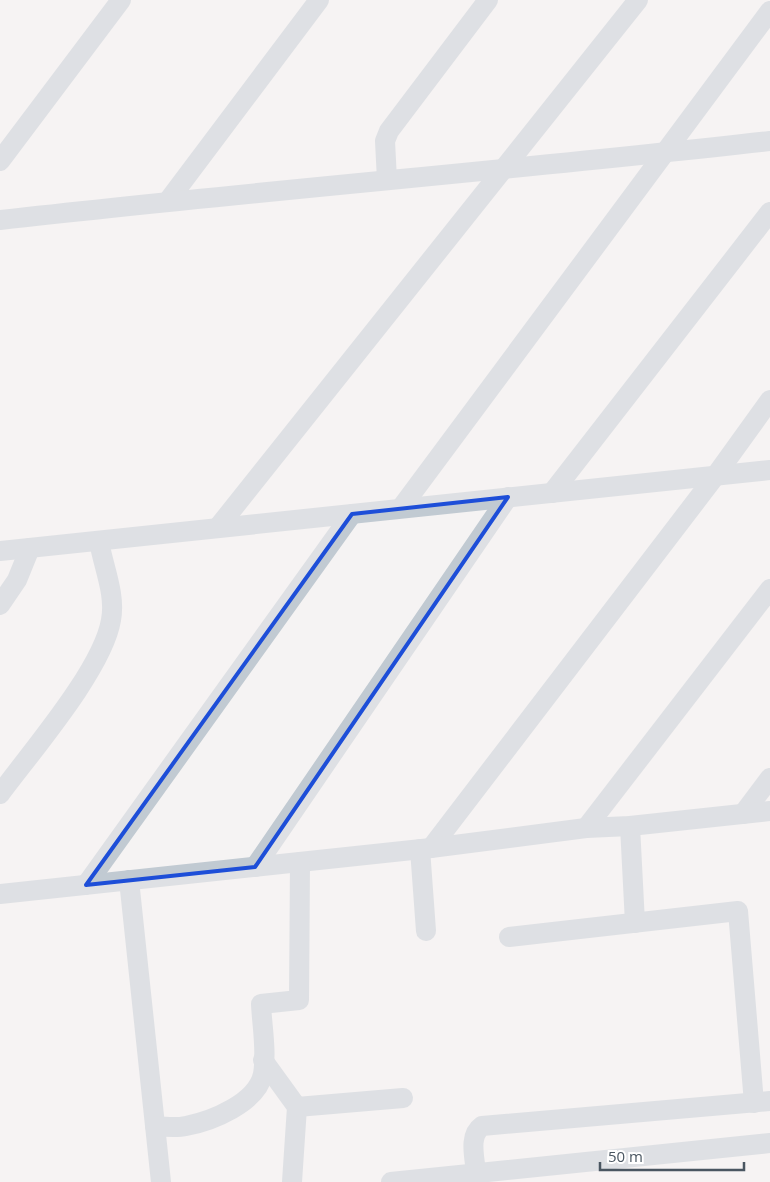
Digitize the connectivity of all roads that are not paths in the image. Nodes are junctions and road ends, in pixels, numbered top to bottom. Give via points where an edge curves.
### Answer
1 (121, 0) edge
2 (319, 0) edge
3 (488, 0) edge
4 (638, 0) edge
5 (770, 11) edge
6 (770, 141) edge
7 (665, 153) junction
8 (0, 161) edge
9 (502, 171) junction
10 (387, 180) junction
11 (168, 201) junction
12 (770, 212) edge
13 (0, 220) edge
14 (770, 400) edge
15 (770, 470) edge
16 (716, 475) junction
17 (552, 493) junction
18 (508, 497) junction
19 (401, 508) junction
20 (352, 514) junction
21 (219, 526) junction
22 (99, 541) junction
23 (30, 548) junction
24 (0, 551) edge
25 (770, 589) edge
26 (0, 605) edge
27 (770, 778) edge
28 (0, 794) edge
29 (770, 811) edge
30 (743, 814) junction
31 (630, 826) junction
32 (586, 828) junction
33 (425, 848) junction
34 (300, 862) junction
35 (254, 867) junction
36 (129, 880) junction
37 (86, 885) junction
38 (0, 894) edge
39 (635, 923) junction
40 (426, 931) dead end
41 (509, 938) dead end
42 (263, 1060) junction
43 (403, 1098) dead end
44 (762, 1102) edge
45 (297, 1107) junction
46 (155, 1126) junction
47 (770, 1143) edge
48 (476, 1173) junction
49 (161, 1182) edge
50 (292, 1182) edge
51 (391, 1182) edge

1 - 8 street
2 - 11 street
3 - 10 street via 389,131 385,142
4 - 9 street
5 - 7 street
6 - 7 street
7 - 9 street via 585,159
7 - 19 street
9 - 10 street
9 - 21 street
10 - 11 street
11 - 13 street
12 - 17 street
14 - 16 street
15 - 16 street
16 - 17 street
16 - 33 street
17 - 18 street
18 - 19 street
18 - 35 street
19 - 20 street
20 - 21 street
20 - 37 street
21 - 22 street
22 - 23 street
22 - 28 street via 112,602 108,633 81,684
23 - 24 street
23 - 26 street via 17,580
25 - 32 street
27 - 30 street
29 - 30 street
30 - 31 street
31 - 32 street
31 - 39 street
32 - 33 street
33 - 34 street
33 - 40 street
34 - 35 street
34 - 42 street via 299,1000 261,1004
35 - 36 street
36 - 37 street
36 - 46 street
37 - 38 street
39 - 41 street
39 - 44 street via 738,912
42 - 45 street
42 - 46 street via 263,1074 256,1089 232,1108 185,1126
43 - 45 street
44 - 48 street via 482,1126 473,1139
45 - 50 street
46 - 49 street
47 - 48 street
48 - 51 street

